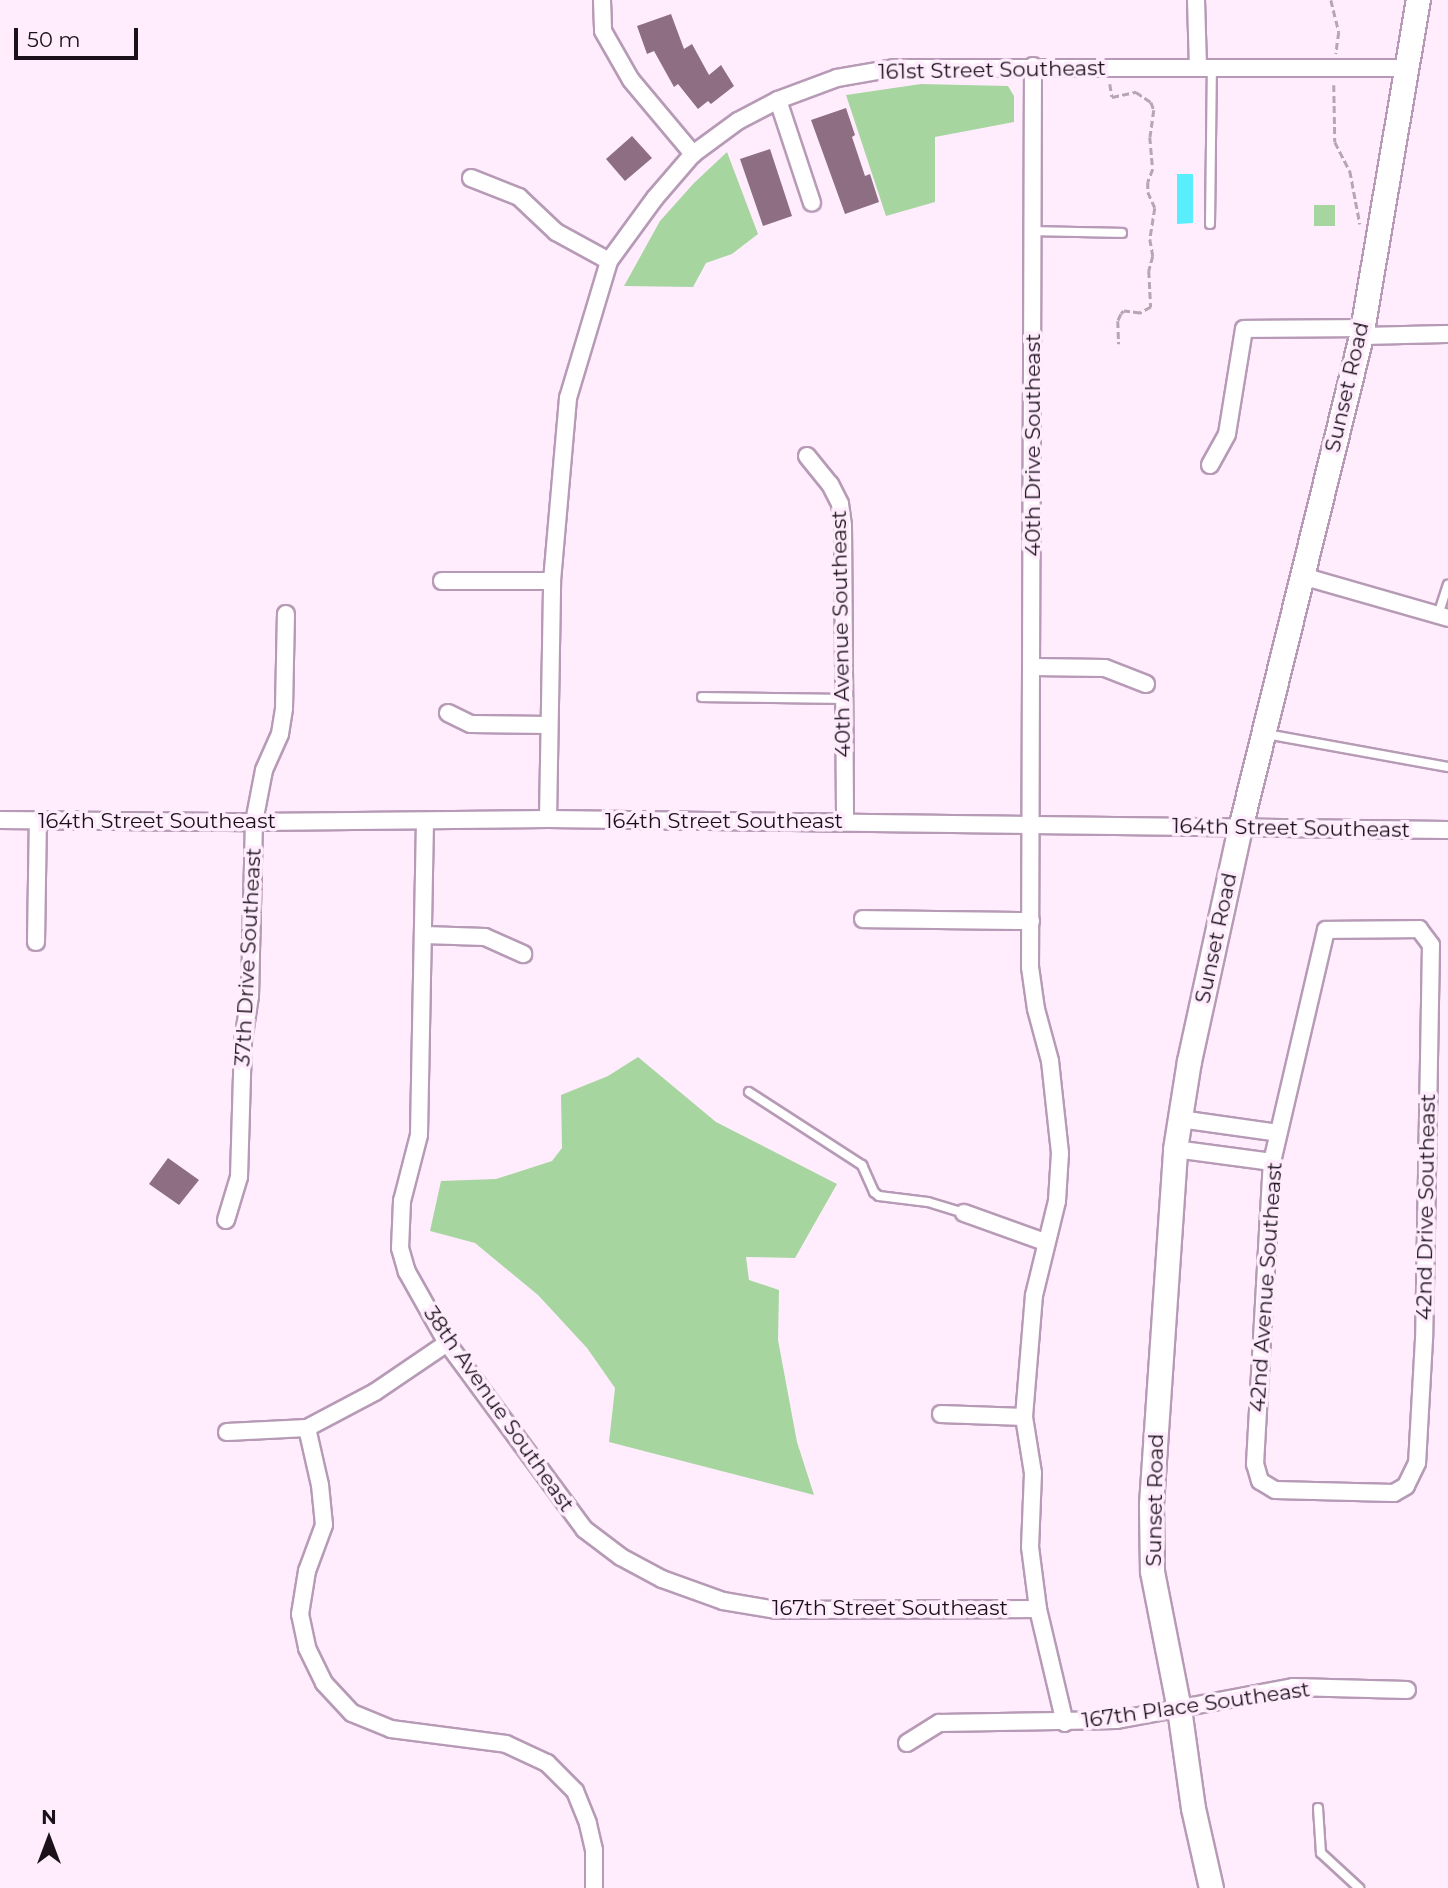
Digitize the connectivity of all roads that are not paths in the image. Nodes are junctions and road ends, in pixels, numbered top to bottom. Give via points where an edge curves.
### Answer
1 (602, 0) edge
2 (1196, 0) edge
3 (1418, 0) edge
4 (1033, 66) junction
5 (1205, 67) junction
6 (1407, 68) junction
7 (778, 100) junction
8 (693, 154) junction
9 (471, 178) dead end
10 (812, 203) dead end
11 (1210, 224) dead end
12 (1033, 231) junction
13 (1122, 233) dead end
14 (610, 261) junction
15 (1361, 332) junction
16 (1448, 334) edge
17 (807, 456) dead end
18 (1210, 465) dead end
19 (1301, 576) junction
20 (442, 581) dead end
21 (552, 581) junction
22 (1448, 584) edge
23 (286, 614) dead end
24 (1443, 617) edge
25 (1033, 667) junction
26 (1146, 684) dead end
27 (702, 697) dead end
28 (844, 699) junction
29 (448, 713) dead end
30 (549, 725) junction
31 (1263, 734) junction
32 (1448, 767) edge
33 (548, 819) junction
34 (0, 820) edge
35 (38, 820) junction
36 (425, 821) junction
37 (845, 821) junction
38 (254, 822) junction
39 (1032, 824) junction
40 (1240, 828) junction
41 (1448, 830) edge
42 (863, 919) dead end
43 (1031, 921) junction
44 (1419, 929) joint
45 (424, 935) junction
46 (36, 942) dead end
47 (523, 954) dead end
48 (749, 1092) dead end
49 (1180, 1119) junction
50 (1278, 1133) junction
51 (1175, 1149) junction
52 (1272, 1162) junction
53 (964, 1213) joint
54 (226, 1220) dead end
55 (1045, 1242) junction
56 (447, 1343) junction
57 (942, 1414) dead end
58 (1024, 1417) junction
59 (307, 1428) junction
60 (227, 1432) dead end
61 (1260, 1481) joint
62 (662, 1579) joint
63 (1038, 1609) junction
64 (1407, 1690) dead end
65 (1179, 1709) junction
66 (1065, 1723) junction
67 (907, 1743) dead end
68 (1318, 1808) dead end
69 (594, 1888) edge
70 (1211, 1888) edge
71 (1359, 1888) edge

1 - 8 street via 603,31 631,80
2 - 5 street
3 - 6 street, Sunset Road
4 - 5 street, 161st Street Southeast
4 - 7 street, 161st Street Southeast via 895,68 837,78
4 - 12 street, 40th Drive Southeast
5 - 6 street, 161st Street Southeast
5 - 11 lane
6 - 15 street, Sunset Road
7 - 8 street, 161st Street Southeast via 738,121
7 - 10 street
8 - 14 street, 161st Street Southeast
9 - 14 street via 519,197 556,232
12 - 13 lane
12 - 25 street, 40th Drive Southeast
14 - 21 street, 161st Street Southeast via 568,398
15 - 16 street
15 - 18 street via 1244,328 1227,434
15 - 19 street, Sunset Road
17 - 28 street, 40th Avenue Southeast via 840,504
19 - 24 street
19 - 31 street, Sunset Road
20 - 21 street
21 - 30 street, 161st Street Southeast
22 - 24 lane
23 - 38 street, 37th Drive Southeast via 284,708 280,734 264,770
25 - 26 street via 1105,668
25 - 39 street, 40th Drive Southeast
27 - 28 lane
28 - 37 street, 40th Avenue Southeast
29 - 30 street via 471,724
30 - 33 street, 161st Street Southeast
31 - 32 lane
31 - 40 street, Sunset Road
33 - 36 street, 164th Street Southeast
33 - 37 street, 164th Street Southeast
34 - 35 street, 164th Street Southeast
35 - 38 street, 164th Street Southeast
35 - 46 street
36 - 38 street, 164th Street Southeast
36 - 45 street, 38th Avenue Southeast
37 - 39 street, 164th Street Southeast
38 - 54 street, 37th Drive Southeast via 239,1177
39 - 40 street, 164th Street Southeast
39 - 43 street, 40th Drive Southeast
40 - 41 street, 164th Street Southeast
40 - 49 street, Sunset Road
42 - 43 street
43 - 55 street, 40th Drive Southeast via 1035,1009 1050,1061 1060,1153 1057,1201
44 - 50 street, 42nd Avenue Southeast via 1326,930
44 - 61 street, 42nd Drive Southeast via 1431,945 1424,1339 1416,1463 1406,1486 1394,1493 1275,1490
45 - 47 street via 485,937
45 - 56 street, 38th Avenue Southeast via 419,1135 399,1225 407,1272
48 - 53 lane via 862,1165 879,1196 928,1202
49 - 50 street
49 - 51 street, Sunset Road
50 - 52 street, 42nd Avenue Southeast
51 - 52 street
51 - 65 street, Sunset Road via 1151,1504 1152,1571
52 - 61 street, 42nd Avenue Southeast via 1255,1464
53 - 55 street
55 - 58 street, 40th Drive Southeast via 1034,1295
56 - 59 street via 375,1392
56 - 62 street, 38th Avenue Southeast via 584,1529 621,1557
57 - 58 street
58 - 63 street, 40th Drive Southeast via 1032,1473 1030,1547
59 - 60 street
59 - 69 street via 324,1525 307,1572 300,1614 307,1648 324,1683 352,1713 391,1729 506,1744 547,1763 575,1791 588,1824 594,1850
62 - 63 street, 167th Street Southeast via 723,1601 778,1610
63 - 66 street, 40th Drive Southeast
64 - 65 street, 167th Place Southeast via 1293,1687
65 - 66 street, 167th Place Southeast
65 - 70 street, Sunset Road via 1193,1808
66 - 67 street, 167th Place Southeast via 939,1723
68 - 71 lane via 1321,1853

